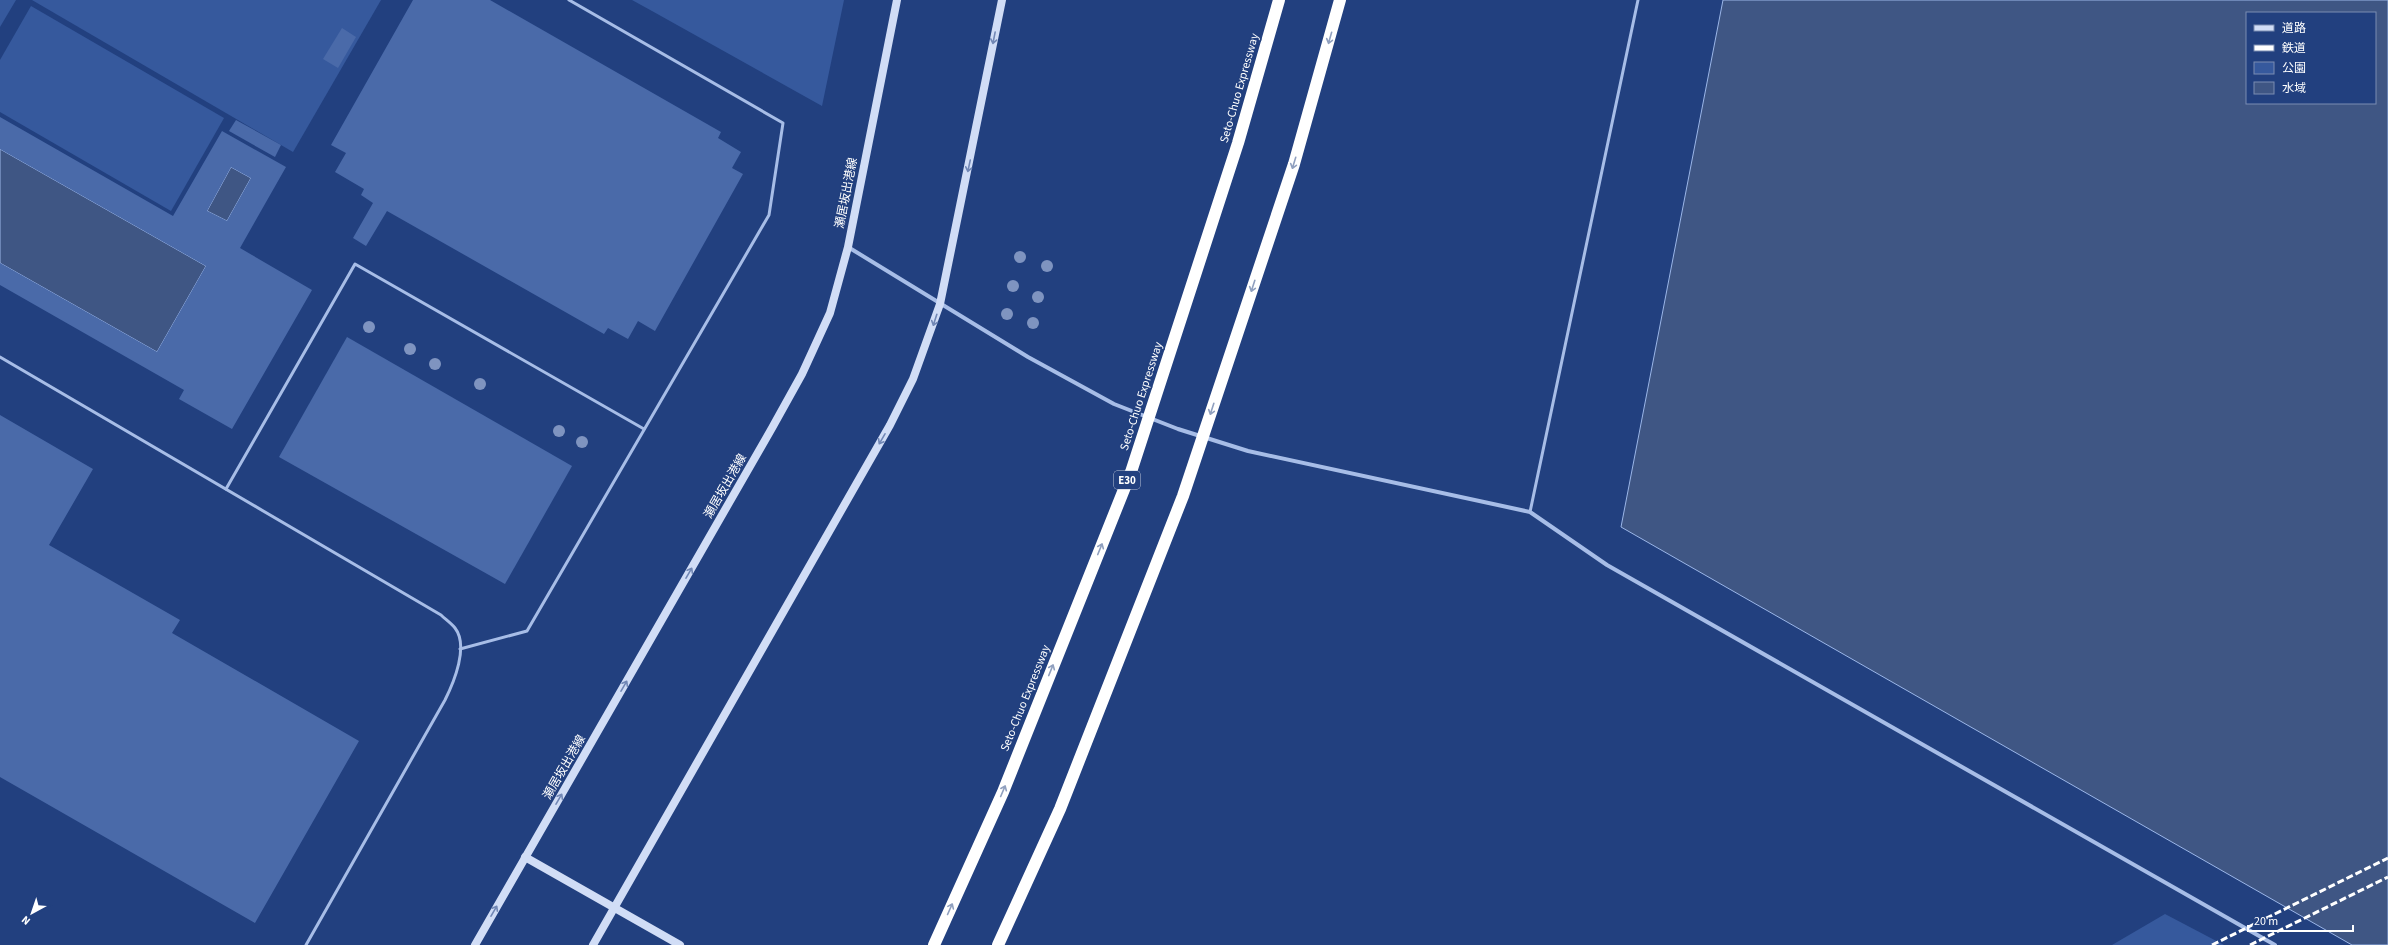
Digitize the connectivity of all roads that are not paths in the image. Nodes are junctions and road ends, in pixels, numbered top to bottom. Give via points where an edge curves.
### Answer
1 (569, 0) edge
2 (897, 0) edge
3 (1002, 0) edge
4 (1279, 0) edge
5 (1340, 0) edge
6 (1638, 0) edge
7 (848, 247) junction
8 (940, 304) junction
9 (0, 358) edge
10 (644, 429) junction
11 (226, 489) junction
12 (1530, 512) junction
13 (460, 648) junction
14 (526, 857) junction
15 (615, 908) junction
16 (306, 945) edge
17 (475, 945) edge
18 (593, 945) edge
19 (680, 945) edge
20 (934, 945) edge
21 (998, 945) edge
22 (2275, 945) edge

1 - 10 lane via 784,123 768,215
2 - 7 main road, 瀬居坂出港線
3 -> 8 main road
20 -> 4 highway, Seto-Chuo Expressway / E30, bridge via 1003,792 1130,472 1238,143
5 -> 21 highway, bridge via 1294,164 1183,496 1060,810
6 - 12 lane
7 - 8 street
14 -> 7 main road, 瀬居坂出港線 via 802,374 830,313
8 - 12 street via 1028,357 1114,404 1178,429 1248,451
8 -> 15 main road via 913,379 890,425
9 - 11 lane
10 - 11 lane via 355,264
10 - 13 lane via 528,631
11 - 13 lane via 441,615 456,629
12 - 22 street via 1607,565
13 - 16 lane via 458,672 445,700
14 - 15 main road
17 -> 14 main road, 瀬居坂出港線
15 - 18 main road
15 - 19 main road

